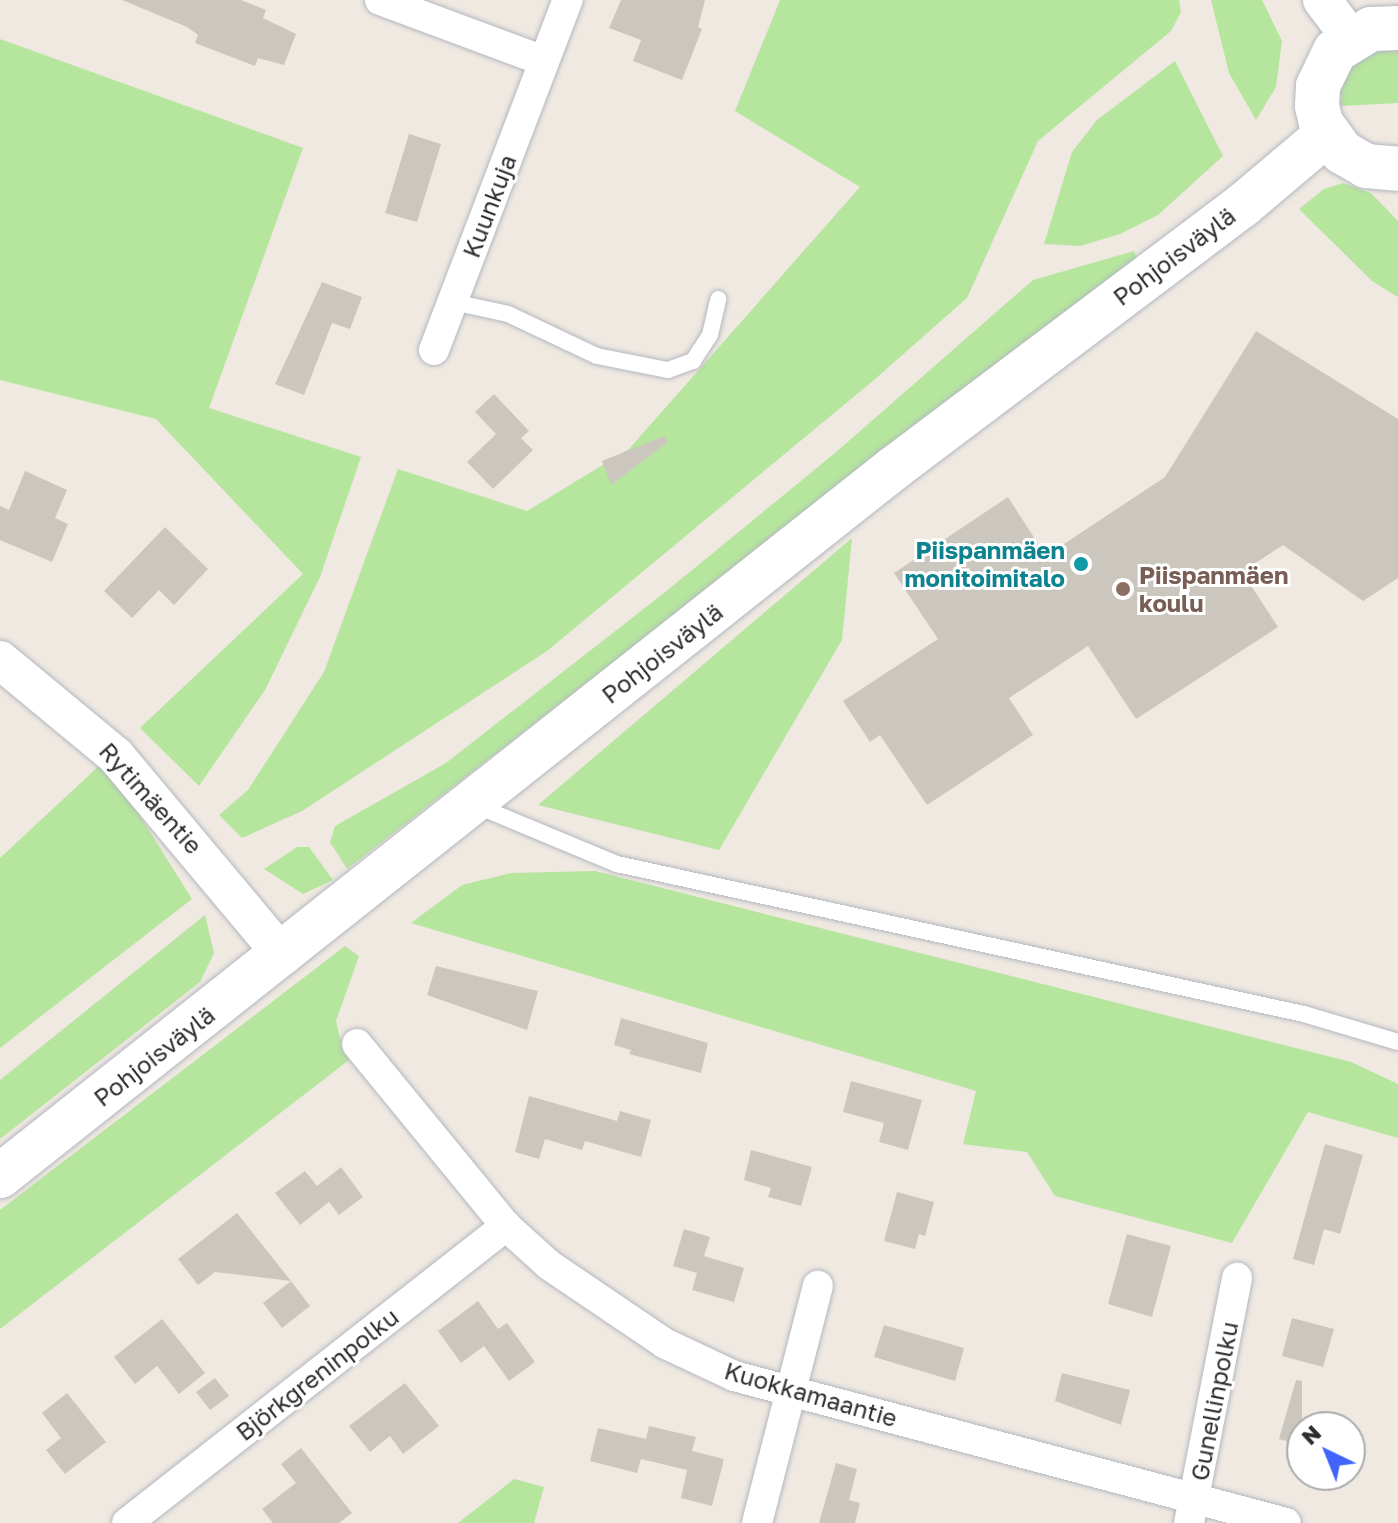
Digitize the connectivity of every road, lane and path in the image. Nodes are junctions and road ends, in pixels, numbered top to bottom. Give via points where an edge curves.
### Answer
1 (380, 0) edge
2 (568, 0) edge
3 (1322, 0) edge
4 (1398, 28) edge
5 (1351, 38) junction
6 (544, 61) junction
7 (1327, 134) junction
8 (1396, 172) edge
9 (718, 299) dead end
10 (453, 302) junction
11 (434, 350) dead end
12 (0, 660) edge
13 (470, 803) junction
14 (283, 956) junction
15 (1398, 1042) edge
16 (357, 1044) dead end
17 (0, 1176) edge
18 (506, 1226) junction
19 (1237, 1278) dead end
20 (818, 1286) dead end
21 (791, 1390) junction
22 (1192, 1511) edge
23 (127, 1523) edge
24 (757, 1523) edge
25 (1286, 1523) edge

1 - 6 street
2 - 6 street, Kuunkuja
3 - 5 street
4 - 5 main road via 1371,29
5 - 7 main road via 1335,51 1318,86 1317,106
6 - 10 street, Kuunkuja
7 - 8 main road via 1353,160
7 - 13 main road, Pohjoisväylä via 1243,205 894,468
9 - 10 lane via 710,335 693,361 668,370 597,356 508,314
10 - 11 street, Kuunkuja
12 - 14 street, Rytimäentie via 115,755
13 - 14 main road, Pohjoisväylä
13 - 15 lane via 617,864 1304,1014
14 - 17 main road, Pohjoisväylä
16 - 18 street, Kuokkamaantie
18 - 21 street, Kuokkamaantie via 549,1265 664,1343 734,1376
18 - 23 street, Björkgreninpolku
19 - 22 street, Gunellinpolku
20 - 21 street
21 - 22 street, Kuokkamaantie
21 - 24 street
22 - 25 street, Kuokkamaantie

